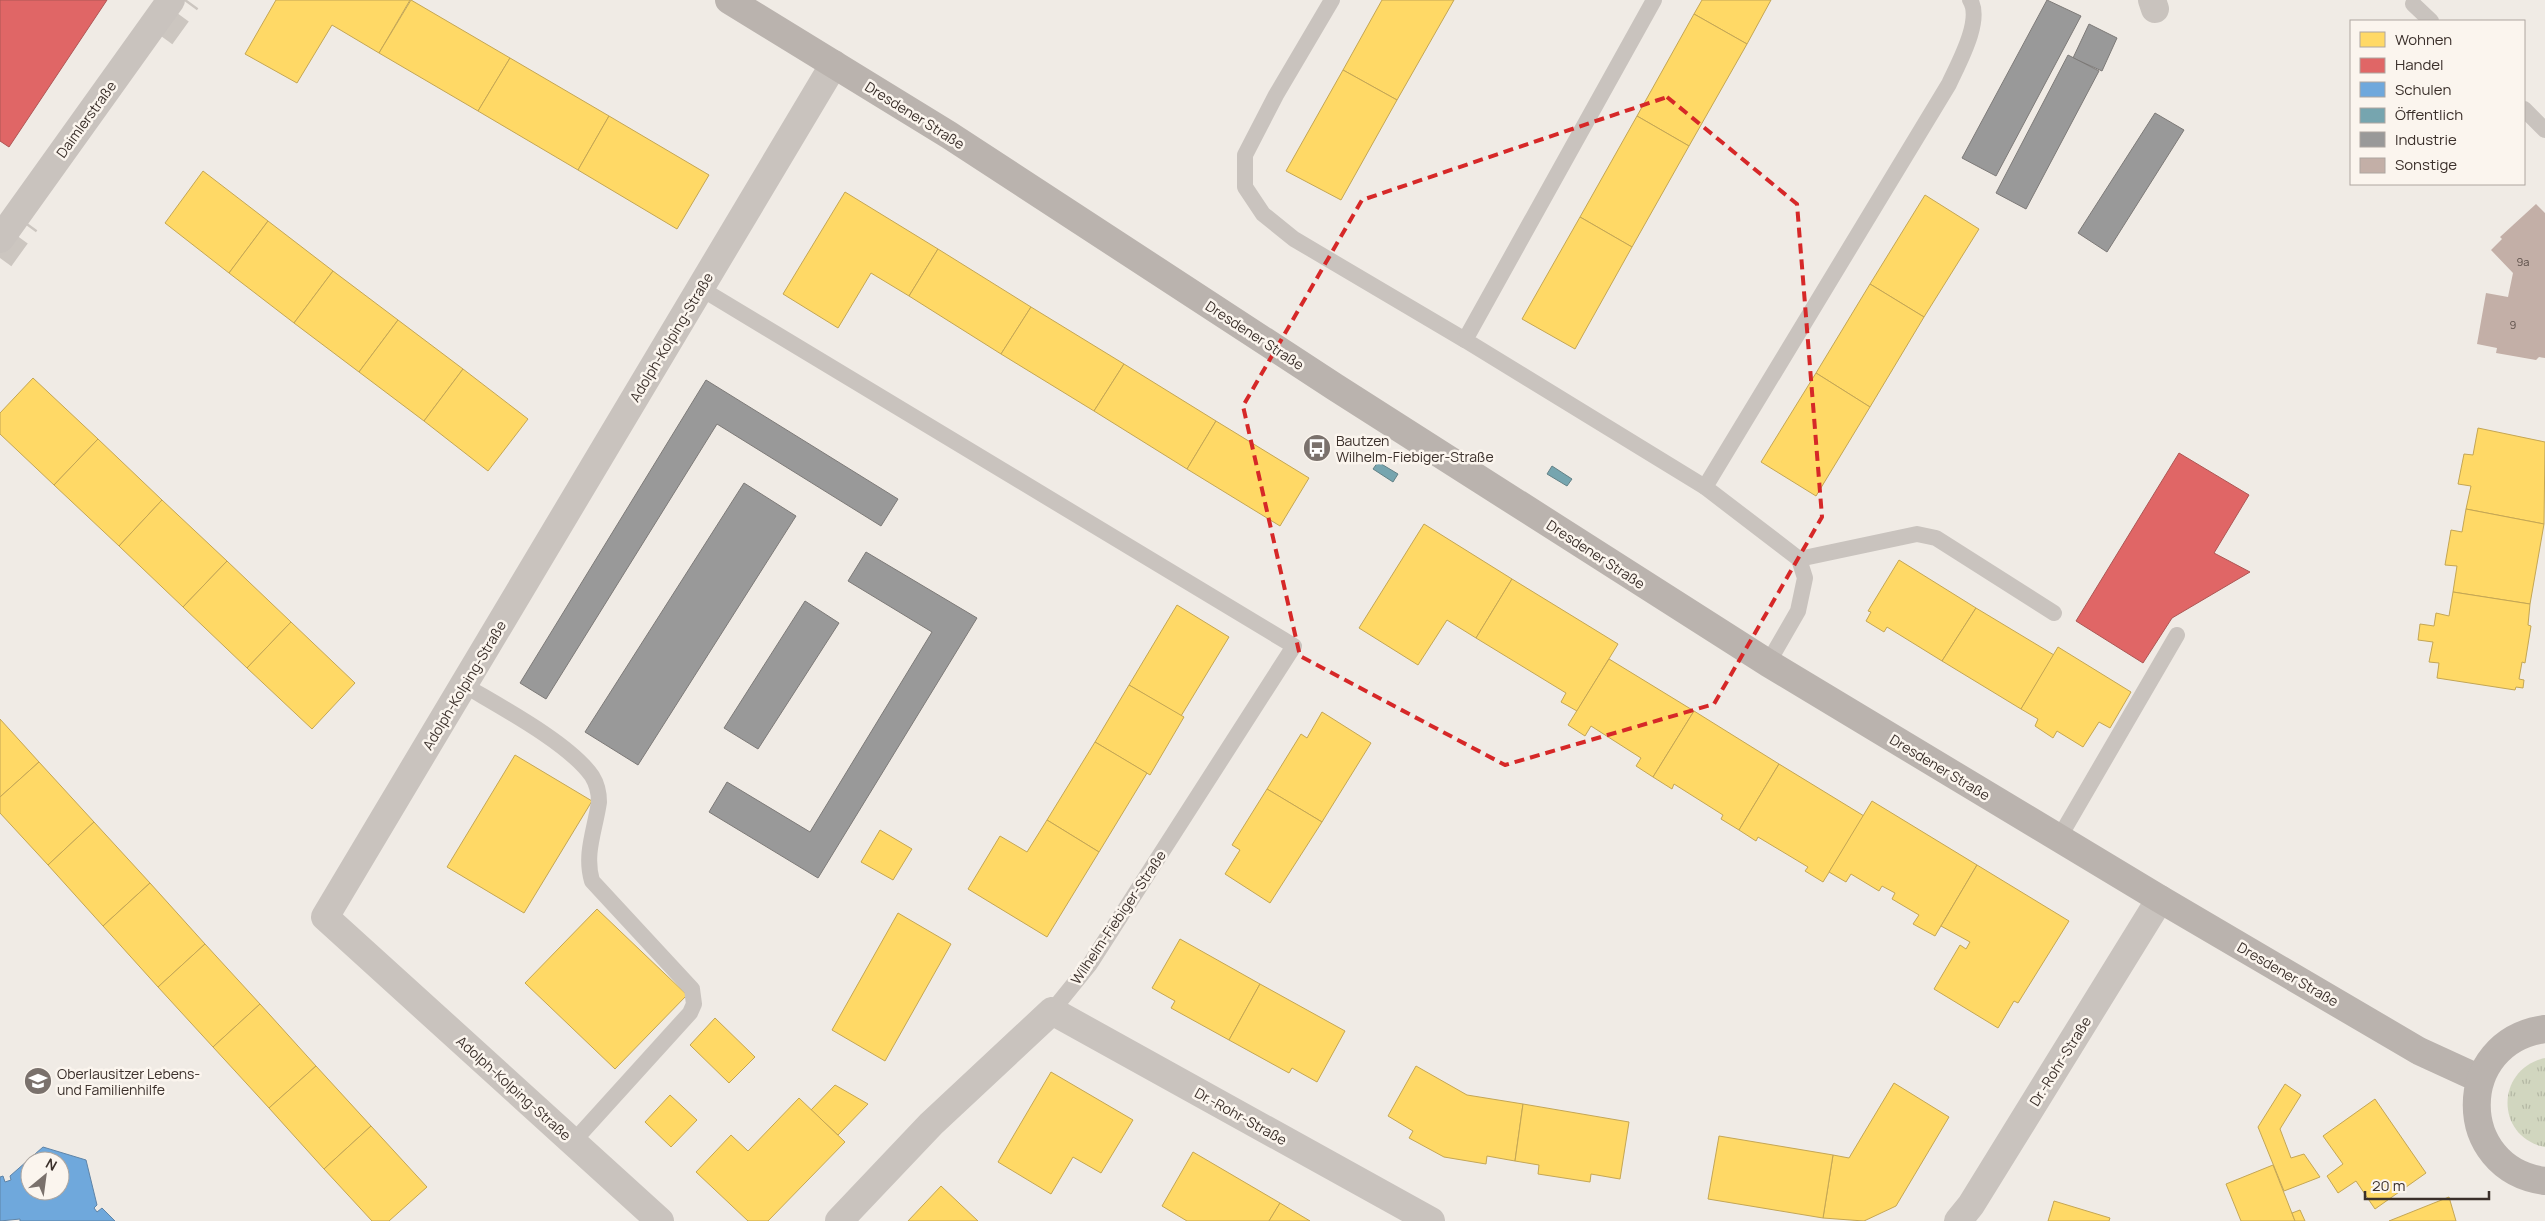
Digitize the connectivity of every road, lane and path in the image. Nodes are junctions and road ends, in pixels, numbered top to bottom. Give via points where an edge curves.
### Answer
1 (171, 0) edge
2 (728, 0) edge
3 (1332, 0) edge
4 (1654, 0) edge
5 (1970, 0) edge
6 (2413, 4) dead end
7 (2430, 20) edge
8 (834, 64) junction
9 (2525, 111) edge
10 (2545, 130) edge
11 (0, 239) tunnel mouth
12 (700, 288) junction
13 (1465, 340) junction
14 (1705, 487) junction
15 (1799, 559) junction
16 (2054, 613) dead end
17 (2177, 635) dead end
18 (1768, 664) junction
19 (464, 685) junction
20 (2059, 838) junction
21 (2160, 899) junction
22 (1052, 1011) junction
23 (2545, 1029) edge
24 (2480, 1079) junction
25 (573, 1142) junction
26 (2545, 1181) edge
27 (660, 1221) edge
28 (839, 1221) edge
29 (1431, 1221) edge
30 (1958, 1221) edge

1 - 11 street, Daimlerstraße
2 - 8 main road, Dresdener Straße
3 - 13 lane via 1245,155 1245,186 1263,214 1294,238
4 - 13 lane
5 - 14 lane via 1974,5 1973,28 1950,84
6 - 7 lane
8 - 12 street, Adolph-Kolping-Straße
8 - 18 main road, Dresdener Straße
9 - 10 lane
12 - 19 street, Adolph-Kolping-Straße
12 - 22 lane, Wilhelm-Fiebiger-Straße via 1294,646 1090,964
13 - 14 lane
14 - 15 lane
15 - 16 lane via 1917,534 1936,538
15 - 18 lane via 1805,578 1798,611
17 - 20 lane
18 - 20 main road, Dresdener Straße
19 - 25 street, Adolph-Kolping-Straße via 325,916
19 - 25 lane via 560,746 592,777 600,802 587,866 592,882 692,989 694,1004 690,1013
20 - 21 main road, Dresdener Straße
21 - 24 main road, Dresdener Straße via 2419,1050
21 - 30 street, Dr.-Rohr-Straße via 1971,1206
22 - 28 street, Wilhelm-Fiebiger-Straße via 931,1124
22 - 29 street, Dr.-Rohr-Straße
23 - 24 main road via 2531,1031 2509,1041 2492,1058
24 - 26 main road via 2476,1103 2479,1128 2490,1149 2507,1168 2529,1179
25 - 27 street, Adolph-Kolping-Straße

